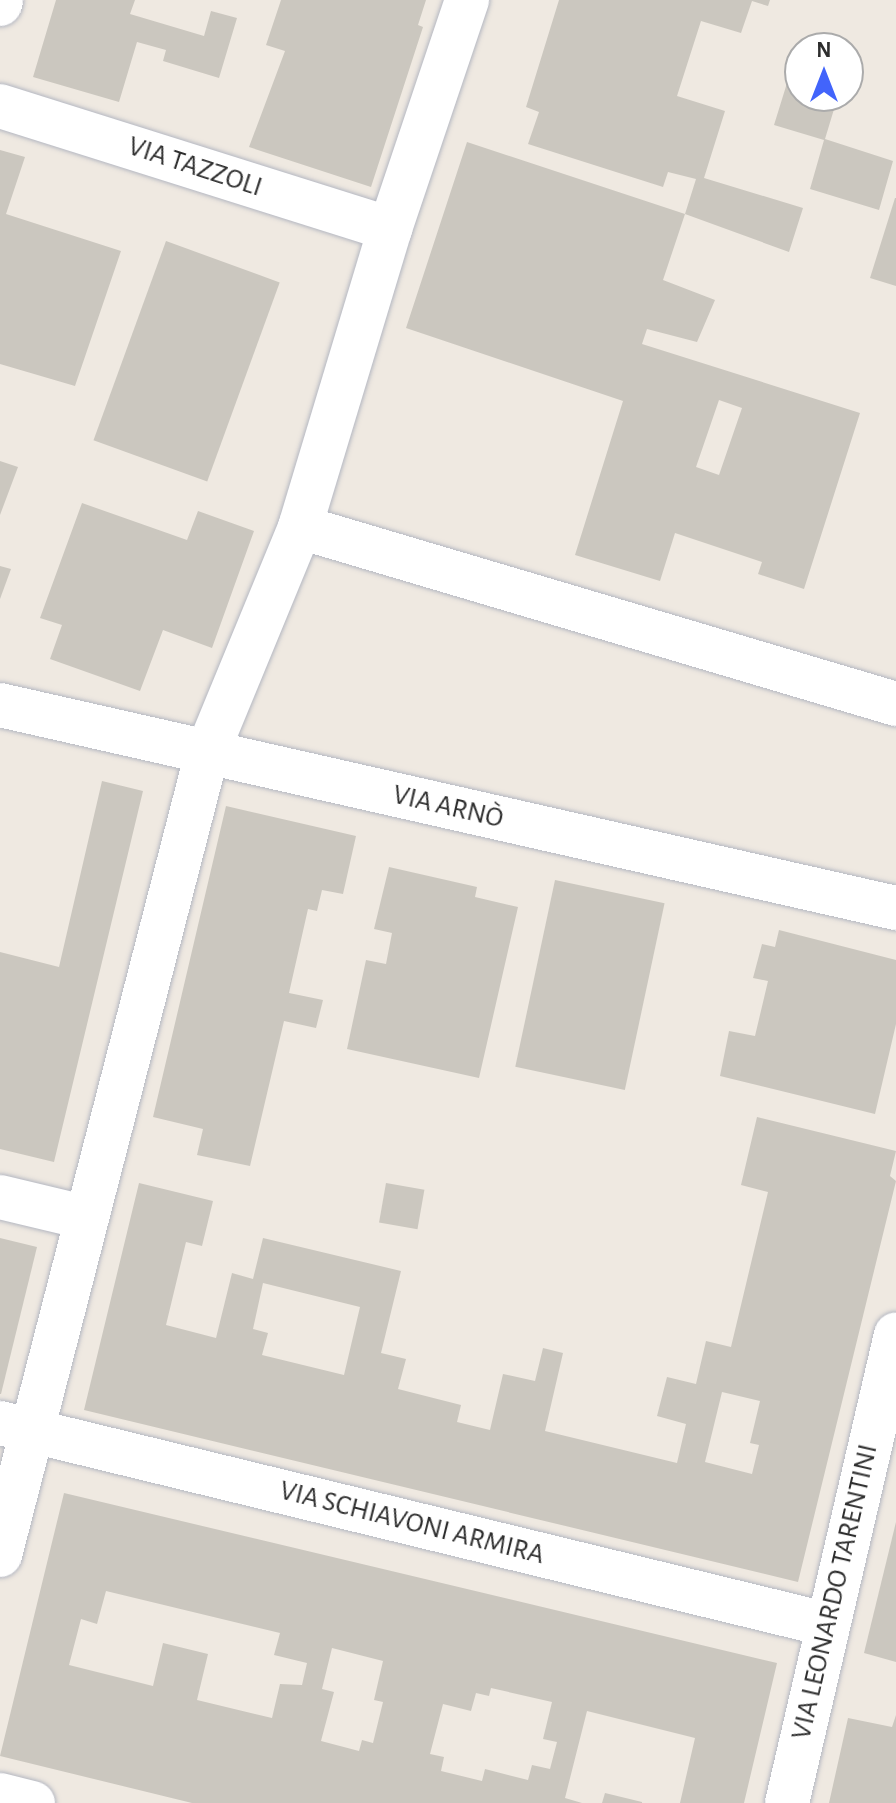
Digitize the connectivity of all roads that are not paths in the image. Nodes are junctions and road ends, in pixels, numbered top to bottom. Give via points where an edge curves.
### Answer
1 (467, 0) edge
2 (0, 106) edge
3 (390, 229) junction
4 (300, 527) junction
5 (896, 704) edge
6 (0, 705) edge
7 (207, 753) junction
8 (896, 908) edge
9 (0, 1197) edge
10 (83, 1217) junction
11 (896, 1334) edge
12 (17, 1427) edge
13 (0, 1555) edge
14 (825, 1624) junction
15 (0, 1795) edge
16 (33, 1803) edge
17 (787, 1803) edge

1 - 3 street
2 - 3 street, VIA TAZZOLI
3 - 4 street
4 - 5 street
4 - 7 street
6 - 7 street, VIA ARNÒ
7 - 8 street, VIA ARNÒ
7 - 10 street
9 - 10 street
10 - 12 street
11 - 14 street, VIA LEONARDO TARENTINI
12 - 13 street
12 - 14 street, VIA SCHIAVONI ARMIRA
14 - 17 street, VIA LEONARDO TARENTINI
15 - 16 street

